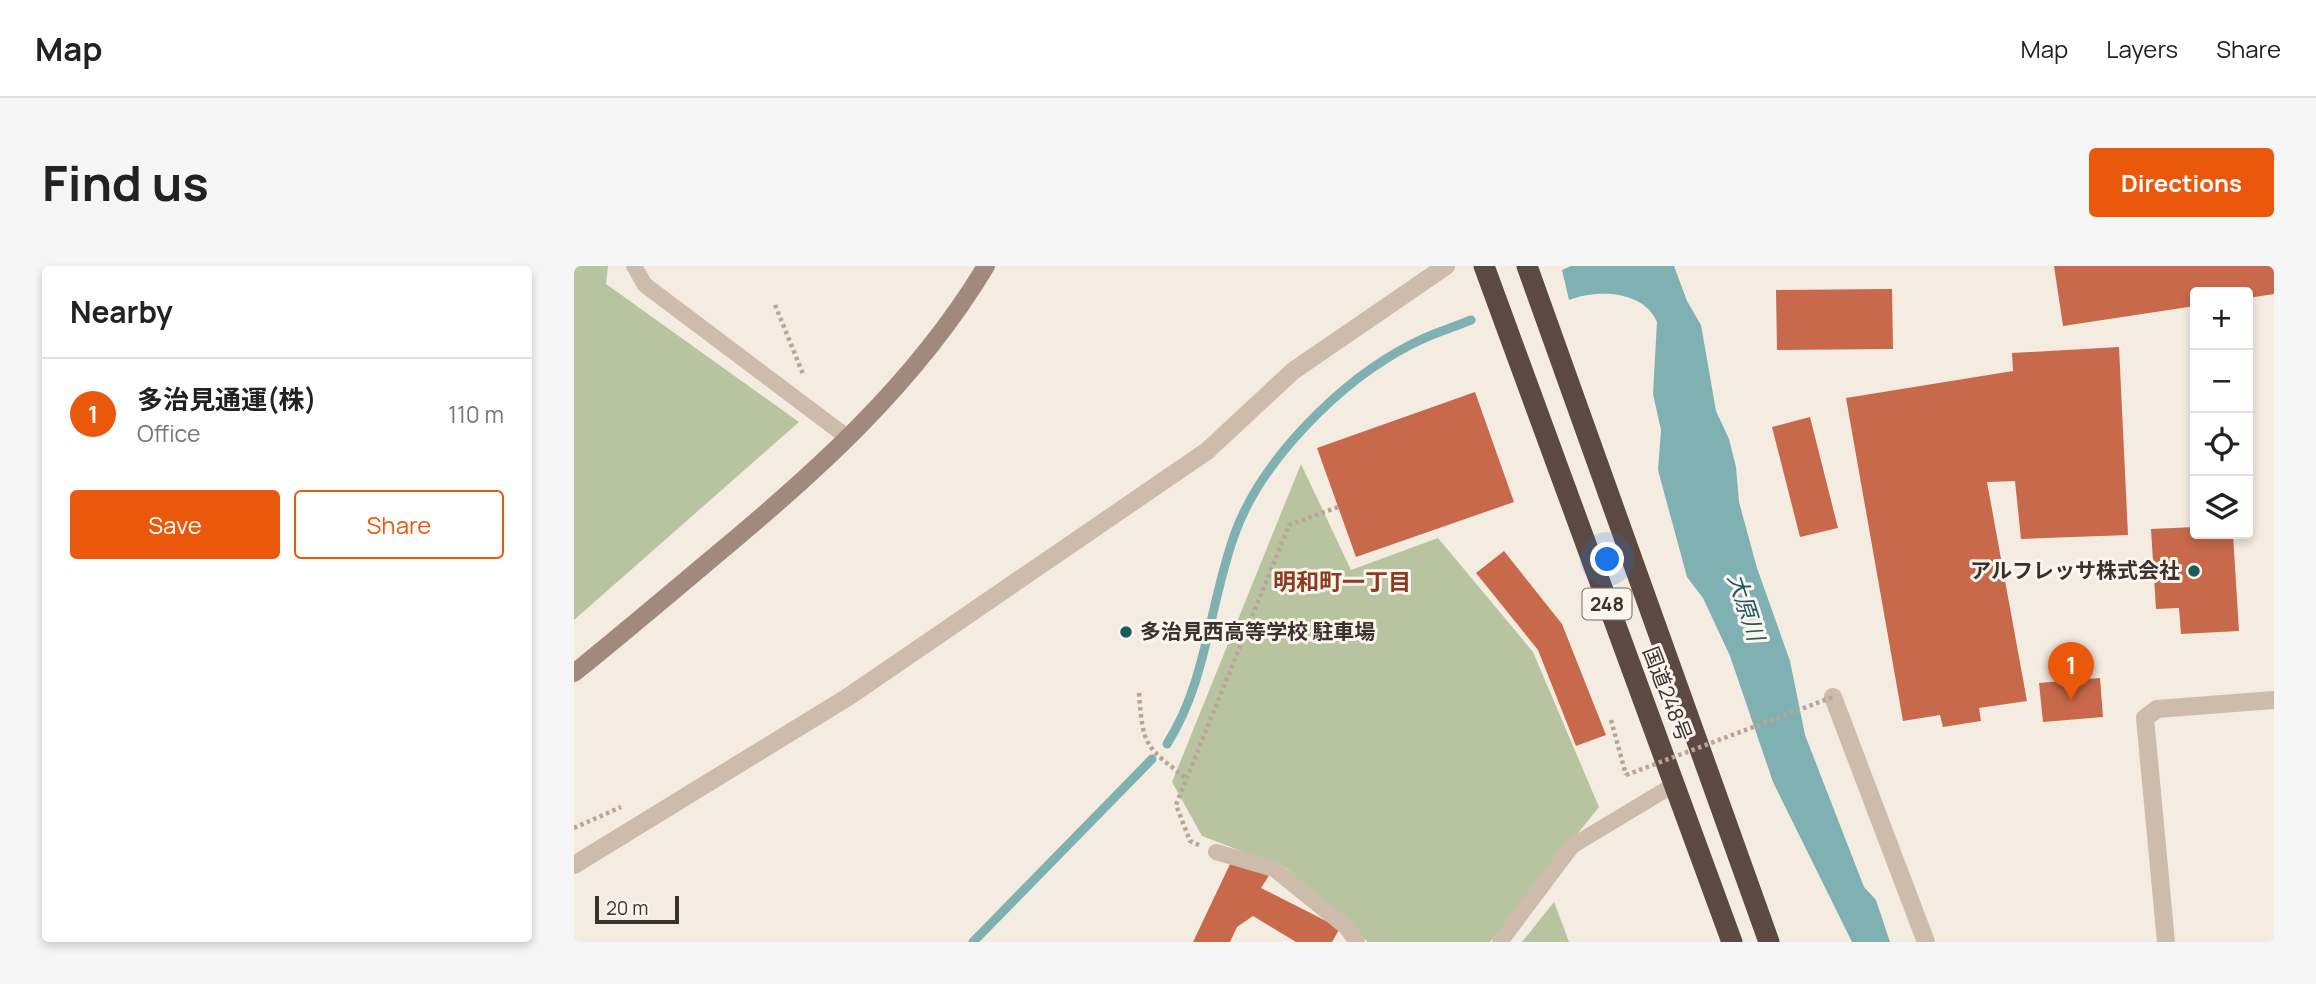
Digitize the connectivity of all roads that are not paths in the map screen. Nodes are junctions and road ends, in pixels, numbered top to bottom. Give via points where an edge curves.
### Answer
1 (634, 266) edge
2 (986, 266) edge
3 (1447, 266) edge
4 (1484, 266) edge
5 (1527, 266) edge
6 (847, 437) junction
7 (574, 673) edge
8 (1833, 698) road end
9 (2274, 700) edge
10 (1675, 784) junction
11 (1216, 852) road end
12 (574, 865) edge
13 (1357, 942) edge
14 (1500, 942) edge
15 (1731, 942) edge
16 (1769, 942) edge
17 (1926, 942) edge
18 (2166, 942) edge

1 - 6 lane via 645,285
2 - 6 street via 957,315 914,370
3 - 12 street via 1293,371 1196,458 848,697
4 - 10 highway, 国道248号 / 248
5 - 16 highway, 国道248号 / 248
6 - 7 street via 796,488
8 - 17 street
9 - 18 street via 2157,709 2144,718
10 - 14 lane via 1572,846
10 - 15 highway, 国道248号 / 248
11 - 13 lane via 1274,869 1346,927

